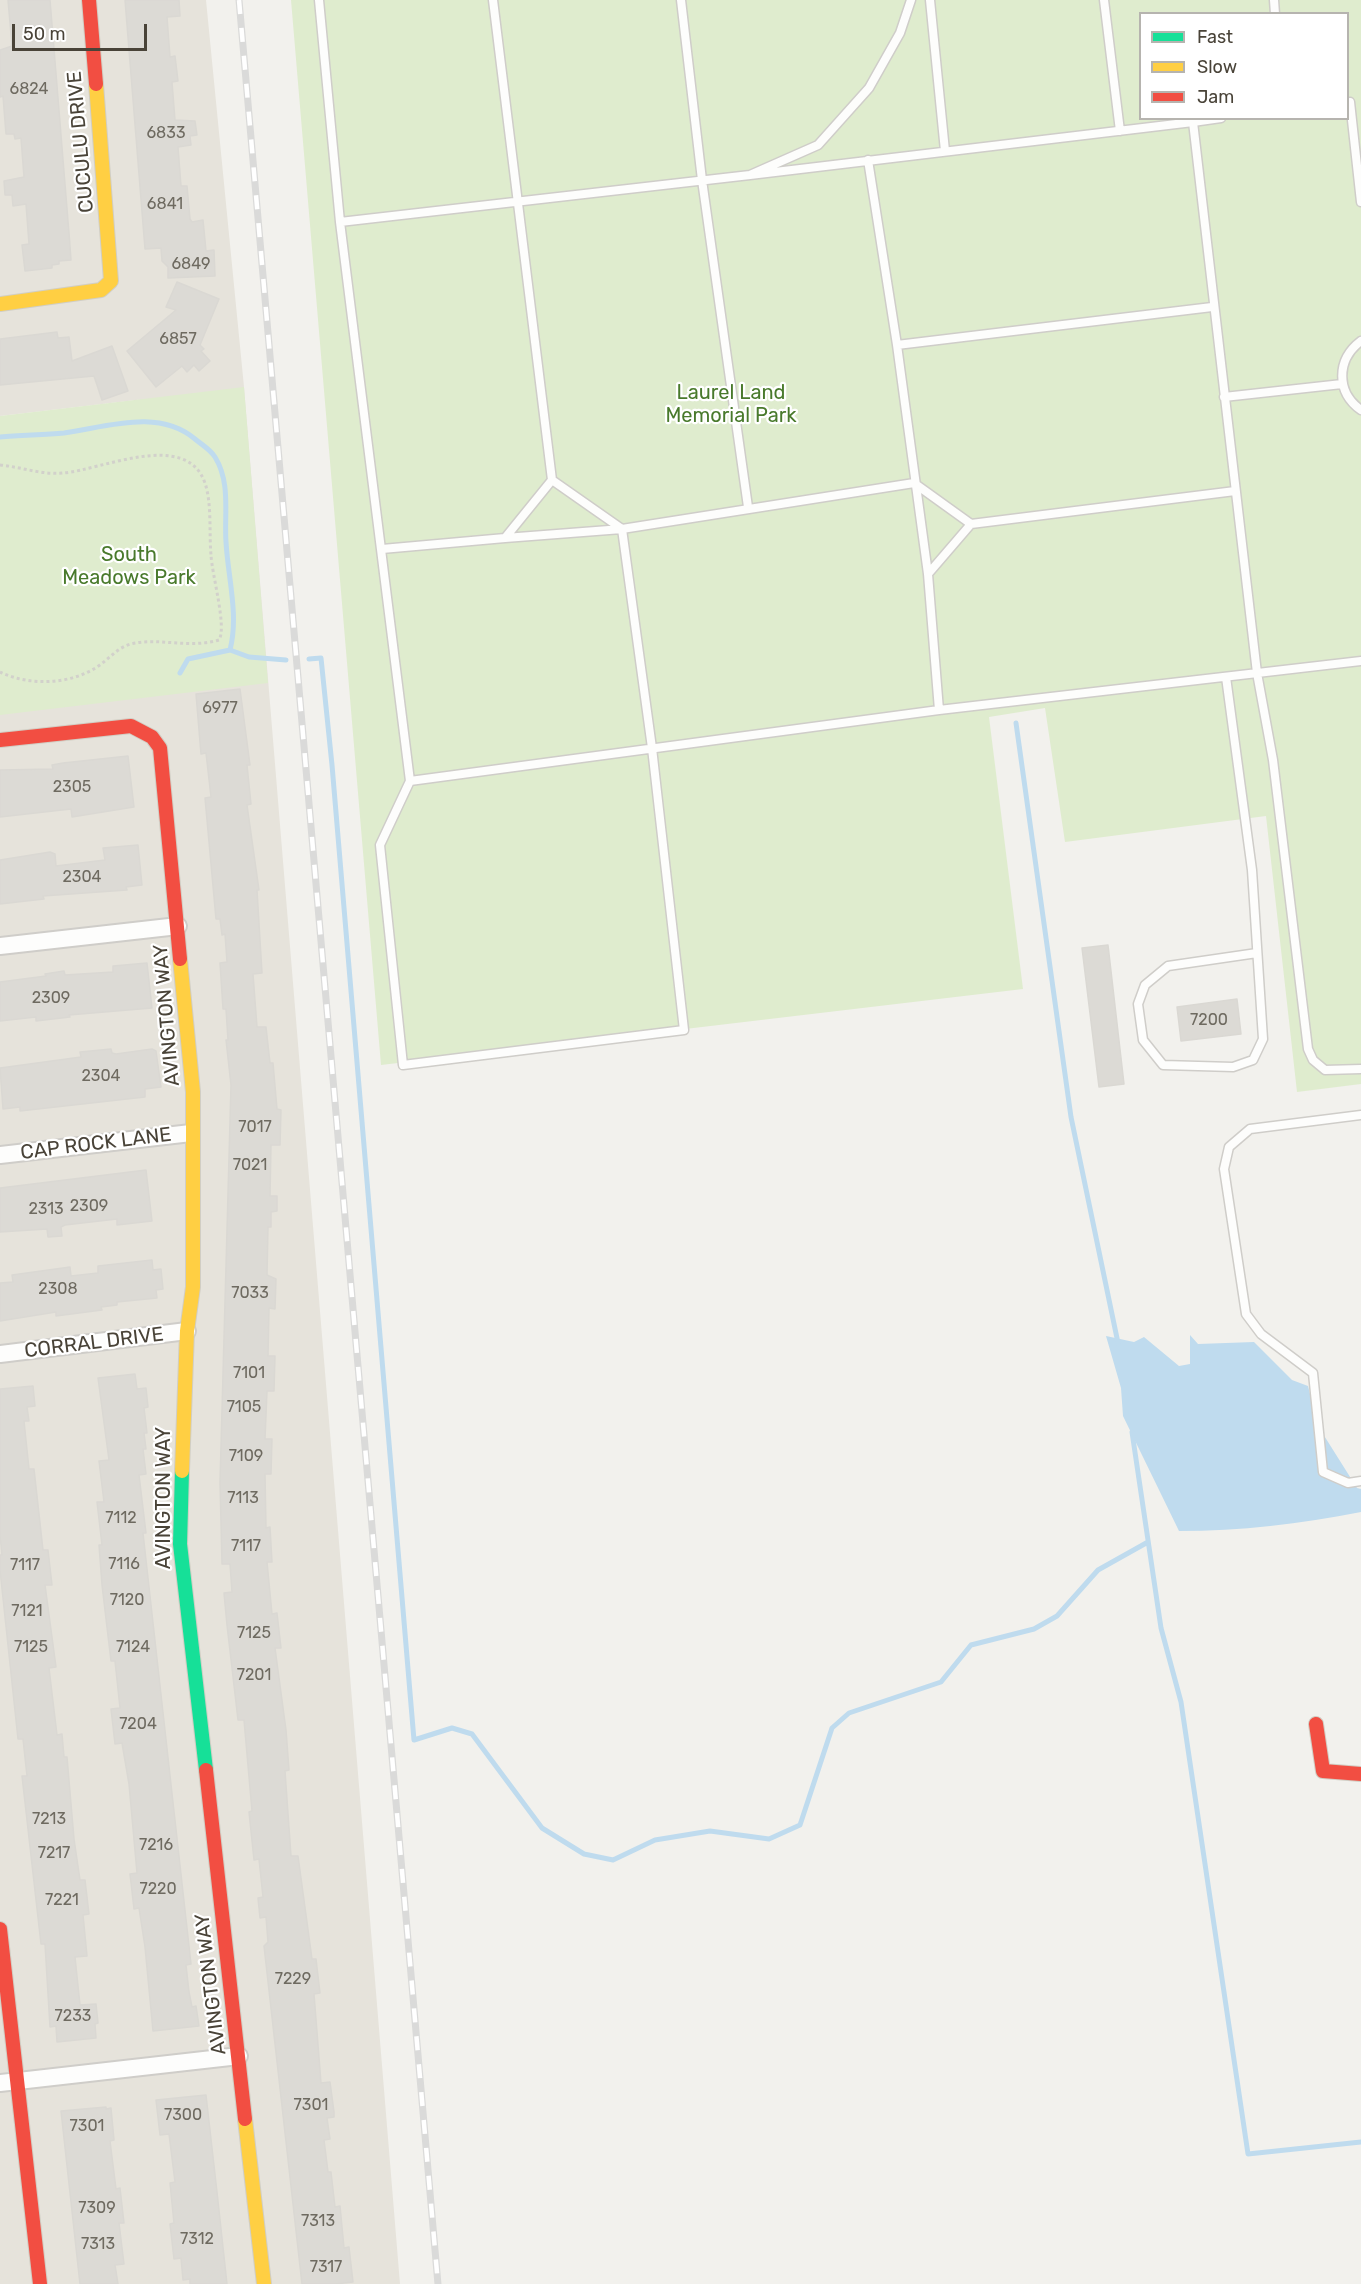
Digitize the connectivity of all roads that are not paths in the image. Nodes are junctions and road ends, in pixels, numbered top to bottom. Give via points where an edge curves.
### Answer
1 (89, 0) edge
2 (319, 0) edge
3 (493, 0) edge
4 (681, 0) edge
5 (911, 0) edge
6 (930, 0) edge
7 (1104, 0) edge
8 (1361, 101) edge
9 (1349, 103) edge
10 (1206, 120) edge
11 (1192, 122) junction
12 (1120, 131) junction
13 (945, 151) junction
14 (868, 160) junction
15 (750, 175) junction
16 (702, 180) junction
17 (517, 202) junction
18 (1361, 202) edge
19 (340, 222) junction
20 (0, 304) edge
21 (1212, 307) junction
22 (1361, 341) edge
23 (897, 345) junction
24 (1342, 384) junction
25 (1224, 397) junction
26 (1361, 410) edge
27 (552, 480) junction
28 (914, 483) junction
29 (1235, 491) junction
30 (748, 507) junction
31 (970, 524) junction
32 (622, 528) junction
33 (505, 538) junction
34 (382, 549) junction
35 (928, 574) junction
36 (1361, 661) edge
37 (1257, 673) junction
38 (1226, 677) junction
39 (939, 710) junction
40 (0, 740) edge
41 (652, 748) junction
42 (410, 781) junction
43 (178, 926) junction
44 (0, 946) edge
45 (1257, 953) junction
46 (1361, 1069) edge
47 (1361, 1115) edge
48 (191, 1133) junction
49 (0, 1155) edge
50 (187, 1331) junction
51 (0, 1354) edge
52 (1361, 1481) edge
53 (1316, 1724) dead end
54 (1361, 1774) edge
55 (0, 1929) edge
56 (239, 2056) junction
57 (8, 2082) edge
58 (40, 2284) edge
59 (264, 2284) edge

1 - 20 street, CUCULU DRIVE via 111,281 101,290
2 - 19 lane
3 - 17 lane
4 - 16 lane
5 - 15 lane via 900,33 869,88 818,145
6 - 13 lane
7 - 12 lane
8 - 9 lane
9 - 18 lane
10 - 11 lane
11 - 12 lane
11 - 21 lane
12 - 13 lane
13 - 14 lane
14 - 15 lane
14 - 23 lane
15 - 16 lane
16 - 17 lane
16 - 30 lane
17 - 19 lane
17 - 27 lane
19 - 34 lane
21 - 23 lane
21 - 25 lane
22 - 24 lane via 1345,358
23 - 28 lane
24 - 25 lane
24 - 26 lane via 1346,395
25 - 29 lane
27 - 32 lane
27 - 33 lane
28 - 30 lane
28 - 31 lane
28 - 35 lane
29 - 31 lane
29 - 37 lane
30 - 32 lane
31 - 35 lane
32 - 33 lane
32 - 41 lane
33 - 34 lane
34 - 42 lane
35 - 39 lane
36 - 37 lane
37 - 38 lane
37 - 46 lane via 1273,760 1308,1049 1313,1060 1325,1070
38 - 39 lane
38 - 45 lane via 1252,870
39 - 41 lane
40 - 43 street, AVINGTON WAY via 130,726 152,737 160,748
41 - 42 lane
41 - 42 lane via 684,1030 404,1065 380,845
43 - 44 street
43 - 48 street, AVINGTON WAY via 194,1092
45 - 45 lane via 1263,1039 1253,1060 1233,1067 1163,1065 1143,1040 1138,1004 1145,984 1168,966
47 - 52 lane via 1250,1129 1229,1147 1224,1169 1246,1314 1261,1334 1313,1373 1323,1472 1348,1483
48 - 49 street, CAP ROCK LANE
48 - 50 street, AVINGTON WAY via 193,1287
50 - 51 street, CORRAL DRIVE
50 - 56 street, AVINGTON WAY via 180,1544
53 - 54 street via 1323,1771
55 - 57 street
56 - 57 street
56 - 59 street, AVINGTON WAY
57 - 58 street

